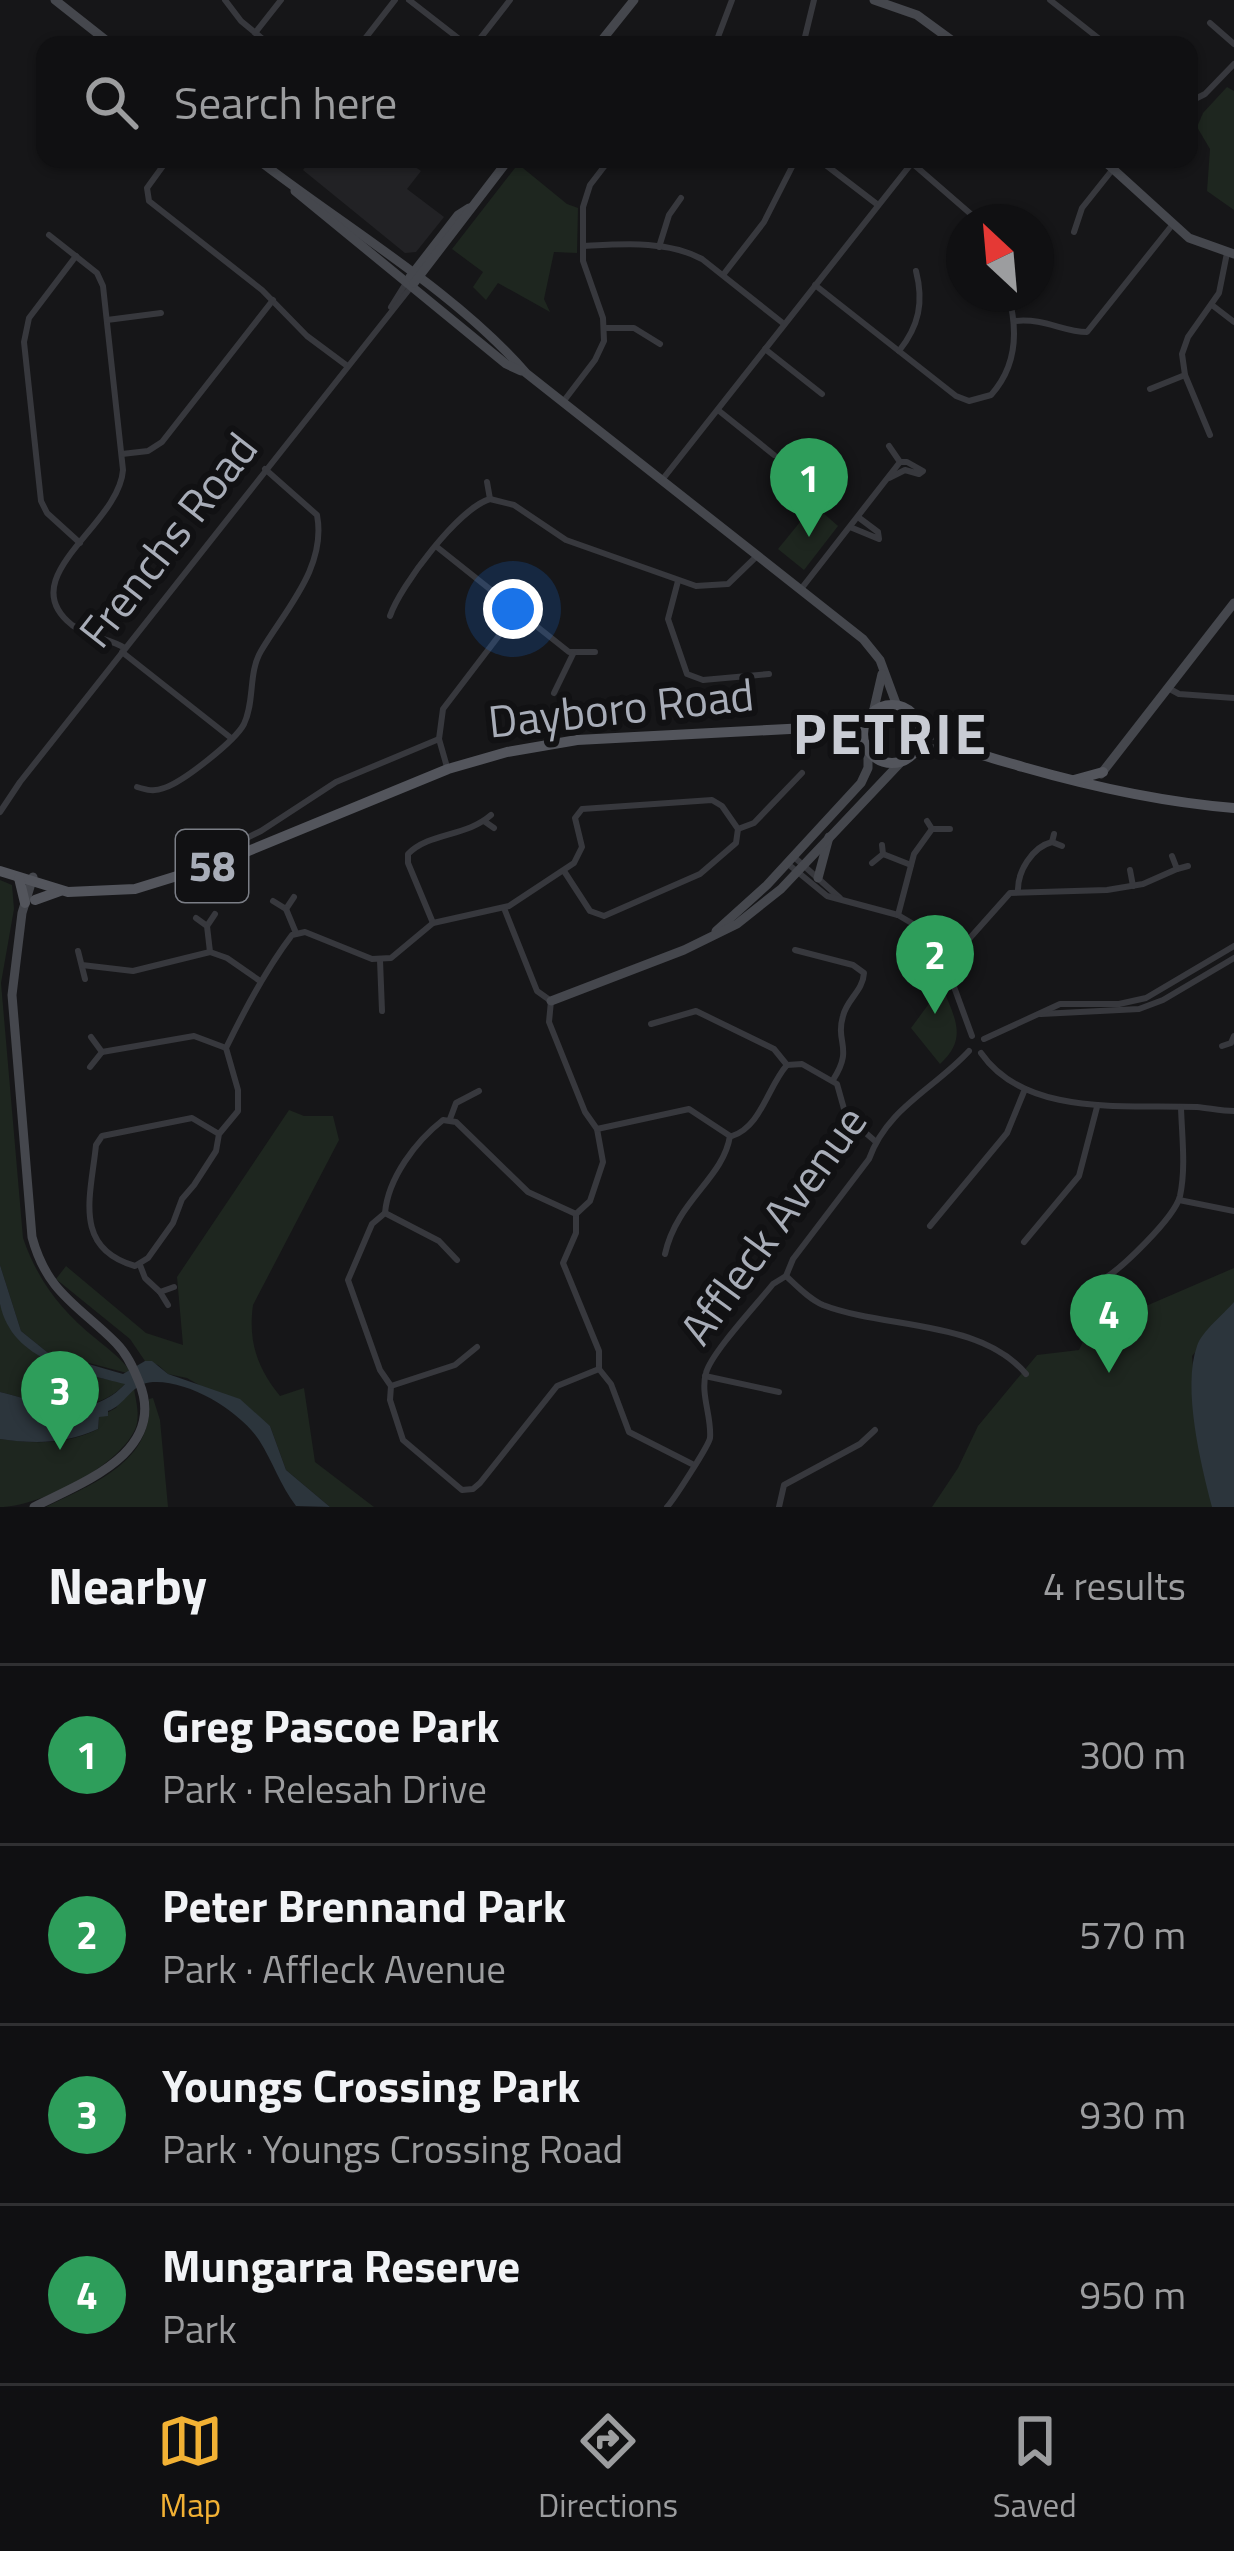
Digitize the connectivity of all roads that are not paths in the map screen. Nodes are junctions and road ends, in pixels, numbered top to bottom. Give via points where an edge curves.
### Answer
1 (55, 0) edge
2 (226, 0) edge
3 (281, 0) edge
4 (395, 0) edge
5 (410, 0) edge
6 (510, 0) edge
7 (634, 0) edge
8 (733, 0) edge
9 (814, 0) edge
10 (874, 0) edge
11 (1050, 0) edge
12 (1210, 23) dead end
13 (255, 33) junction
14 (101, 36) edge
15 (258, 36) edge
16 (367, 36) edge
17 (459, 36) edge
18 (479, 36) edge
19 (605, 36) edge
20 (718, 36) edge
21 (804, 36) edge
22 (946, 36) edge
23 (1096, 36) edge
24 (1234, 44) edge
25 (1234, 64) edge
26 (1198, 98) edge
27 (162, 168) edge
28 (269, 168) edge
29 (501, 168) edge
30 (603, 168) edge
31 (791, 168) edge
32 (829, 168) edge
33 (908, 168) edge
34 (922, 168) edge
35 (1113, 169) joint
36 (136, 193) dead end
37 (146, 193) junction
38 (681, 198) dead end
39 (961, 204) edge
40 (878, 206) junction
41 (1173, 224) junction
42 (1075, 232) dead end
43 (50, 235) dead end
44 (583, 246) junction
45 (659, 247) junction
46 (1230, 254) edge
47 (76, 256) junction
48 (916, 271) dead end
49 (723, 275) junction
50 (411, 281) junction
51 (815, 284) junction
52 (273, 300) junction
53 (1213, 305) junction
54 (1012, 312) edge
55 (160, 313) dead end
56 (107, 320) junction
57 (1014, 321) junction
58 (1234, 322) edge
59 (784, 324) junction
60 (605, 328) junction
61 (660, 344) dead end
62 (765, 350) junction
63 (899, 351) junction
64 (346, 365) junction
65 (1185, 375) junction
66 (1150, 389) dead end
67 (822, 394) dead end
68 (563, 402) junction
69 (718, 410) junction
70 (1210, 435) dead end
71 (889, 446) dead end
72 (122, 454) junction
73 (774, 455) dead end
74 (902, 466) junction
75 (265, 469) junction
76 (926, 474) dead end
77 (662, 480) junction
78 (487, 482) dead end
79 (490, 499) junction
80 (858, 517) junction
81 (850, 527) junction
82 (80, 543) junction
83 (437, 547) junction
84 (758, 555) junction
85 (678, 581) junction
86 (801, 589) junction
87 (1234, 603) edge
88 (518, 612) junction
89 (389, 616) dead end
90 (124, 650) junction
91 (595, 652) dead end
92 (573, 654) junction
93 (769, 674) dead end
94 (882, 674) junction
95 (1168, 688) junction
96 (554, 693) dead end
97 (1234, 698) edge
98 (897, 706) junction
99 (870, 716) junction
100 (919, 725) junction
101 (827, 727) junction
102 (232, 738) junction
103 (439, 740) junction
104 (952, 746) junction
105 (867, 747) junction
106 (908, 757) junction
107 (448, 769) junction
108 (1104, 770) junction
109 (802, 773) dead end
110 (1071, 781) junction
111 (136, 787) dead end
112 (1095, 788) junction
113 (1117, 793) junction
114 (1234, 808) edge
115 (0, 812) edge
116 (926, 821) dead end
117 (494, 828) dead end
118 (738, 829) junction
119 (950, 829) dead end
120 (932, 830) junction
121 (829, 837) junction
122 (1062, 846) dead end
123 (1172, 856) dead end
124 (872, 863) dead end
125 (795, 864) junction
126 (910, 865) junction
127 (190, 866) dead end
128 (1188, 866) dead end
129 (0, 867) edge
130 (1177, 869) junction
131 (1130, 870) dead end
132 (563, 871) junction
133 (818, 878) junction
134 (33, 880) junction
135 (1133, 886) junction
136 (60, 891) junction
137 (88, 891) junction
138 (1018, 892) junction
139 (294, 897) dead end
140 (842, 900) junction
141 (273, 901) dead end
142 (30, 902) junction
143 (504, 908) junction
144 (286, 909) junction
145 (215, 914) dead end
146 (898, 915) junction
147 (196, 918) dead end
148 (434, 923) junction
149 (207, 926) junction
150 (296, 933) junction
151 (1234, 946) edge
152 (795, 950) dead end
153 (78, 951) dead end
154 (210, 952) junction
155 (941, 954) junction
156 (1234, 958) edge
157 (380, 960) junction
158 (82, 965) junction
159 (85, 979) dead end
160 (260, 981) junction
161 (551, 1001) junction
162 (382, 1011) dead end
163 (1037, 1014) junction
164 (651, 1024) dead end
165 (91, 1036) dead end
166 (972, 1036) junction
167 (984, 1039) junction
168 (1233, 1042) edge
169 (1222, 1046) dead end
170 (226, 1048) junction
171 (102, 1052) junction
172 (969, 1052) junction
173 (981, 1052) junction
174 (787, 1065) junction
175 (90, 1066) dead end
176 (833, 1080) junction
177 (1025, 1089) junction
178 (479, 1091) dead end
179 (1097, 1107) junction
180 (1181, 1108) junction
181 (1234, 1111) edge
182 (450, 1119) junction
183 (597, 1130) junction
184 (219, 1134) junction
185 (730, 1136) junction
186 (875, 1142) junction
187 (1179, 1200) junction
188 (1234, 1211) edge
189 (385, 1213) junction
190 (576, 1214) junction
191 (930, 1226) dead end
192 (1024, 1242) dead end
193 (664, 1254) dead end
194 (458, 1260) dead end
195 (140, 1265) junction
196 (786, 1276) junction
197 (1100, 1281) dead end
198 (174, 1287) dead end
199 (160, 1292) junction
200 (168, 1305) dead end
201 (476, 1347) dead end
202 (599, 1369) junction
203 (1027, 1374) dead end
204 (705, 1376) junction
205 (391, 1385) junction
206 (779, 1392) dead end
207 (874, 1430) dead end
208 (692, 1464) junction
209 (34, 1507) edge
210 (667, 1507) edge
211 (779, 1507) edge

1 - 14 main road
2 - 13 street
3 - 13 street
4 - 16 street
5 - 17 street
6 - 18 street
7 - 19 main road
8 - 20 street
9 - 21 street
10 - 22 main road
11 - 23 street
12 - 24 street
13 - 15 street
25 - 26 street
27 - 37 street
28 - 50 main road
29 - 50 main road, Frenchs Road
30 - 44 street via 586,191
31 - 49 street
32 - 40 street
33 - 40 street
34 - 39 street
35 - 41 main road
35 - 42 street via 1082,208
36 - 37 street
37 - 52 street
38 - 45 street
40 - 51 street
41 - 46 main road via 1198,244
41 - 57 street via 1087,332
43 - 47 street
44 - 45 street
44 - 60 street
45 - 49 street via 694,255
46 - 53 street
47 - 56 street via 104,286
47 - 82 street via 29,318 23,342 41,501
48 - 63 street via 918,318
49 - 59 street
50 - 64 street, Frenchs Road
50 - 68 main road
51 - 59 street
51 - 63 street
52 - 64 street
52 - 72 street via 162,442
53 - 58 street
53 - 65 street via 1184,346
54 - 57 street
55 - 56 street
56 - 72 street
57 - 63 street via 1005,375 983,399 956,396
59 - 62 street
60 - 61 street via 634,328
60 - 68 street via 602,350
62 - 67 street
62 - 69 street
64 - 75 street, Frenchs Road
65 - 66 street
65 - 70 street
68 - 77 main road
69 - 73 street
69 - 77 street
71 - 74 street
72 - 82 street via 116,500
74 - 76 street
74 - 80 street
75 - 90 street, Frenchs Road
75 - 102 street via 315,510 319,529 305,582 261,651 247,716
77 - 84 main road
78 - 79 street
79 - 83 street via 468,509
79 - 85 street via 514,505 566,540
80 - 81 street
80 - 81 street via 879,538
81 - 86 street
82 - 90 street via 55,577 54,602 75,627
83 - 88 street
83 - 89 street
84 - 85 street via 720,586
84 - 86 main road
85 - 93 street via 668,619 690,680
86 - 94 main road via 867,644
87 - 95 main road
88 - 92 street
88 - 103 street via 448,700
90 - 102 street
90 - 115 street, Frenchs Road
91 - 92 street
92 - 96 street
94 - 98 main road
94 - 99 main road
95 - 97 street
95 - 108 main road
98 - 99 main road, 58
98 - 100 main road, 58
99 - 101 main road, Dayboro Road / 58
99 - 105 main road
100 - 104 main road, 58
100 - 106 main road
101 - 105 main road, Dayboro Road / 58
101 - 107 main road, Dayboro Road / 58 via 577,740
102 - 111 street via 175,783
103 - 107 street
103 - 127 street, Dayboro Road via 336,782
104 - 106 main road, 58
104 - 110 main road, 58
105 - 106 main road, 58 via 883,761
105 - 125 main road via 861,783
106 - 121 main road
107 - 137 main road, Dayboro Road / 58 via 180,878
108 - 110 main road
108 - 112 main road
108 - 113 main road
109 - 118 street via 752,825
110 - 112 main road, 58
112 - 113 main road, 58
113 - 114 main road, 58
116 - 120 street
117 - 148 street via 487,818 408,854
118 - 132 street via 736,843 700,874 604,916 590,911
118 - 132 street via 712,800 582,808 575,818 581,854
119 - 120 street
120 - 126 street
121 - 125 main road
121 - 133 main road
122 - 138 street via 1053,838 1042,845 1020,872
123 - 130 street
124 - 126 street via 882,850
125 - 133 street
125 - 140 street via 818,890
125 - 161 main road via 712,935
126 - 146 street
128 - 130 street
129 - 134 main road, Dayboro Road / 58
130 - 135 street
131 - 135 street
132 - 143 street
133 - 140 street
134 - 136 main road, Dayboro Road / 58
134 - 137 main road, Dayboro Road / 58
134 - 142 main road
134 - 142 main road
135 - 138 street
136 - 137 main road, Dayboro Road / 58
136 - 142 main road
138 - 155 street
139 - 144 street
140 - 146 street
141 - 144 street
142 - 209 main road via 12,1008 32,1237 59,1294 132,1366 144,1423 130,1448 98,1474
143 - 148 street
143 - 161 street via 537,991
144 - 150 street
145 - 149 street
146 - 155 street
147 - 149 street
148 - 157 street
149 - 154 street
150 - 157 street
150 - 160 street
151 - 163 street via 1146,998 1060,1004
152 - 176 street via 864,974 842,1018 846,1055
153 - 158 street
154 - 158 street via 142,970
154 - 160 street
155 - 166 street
156 - 163 street via 1139,1009
157 - 162 street
158 - 159 street
160 - 170 street
161 - 183 street via 549,1022
163 - 167 street
164 - 174 street via 696,1011 774,1049
165 - 171 street
166 - 167 street
166 - 172 street
167 - 173 street
168 - 169 street
170 - 171 street via 194,1036
170 - 184 street via 240,1105
171 - 175 street
172 - 173 street
172 - 186 street, Affleck Avenue via 898,1111
173 - 177 street
174 - 176 street
174 - 185 street via 752,1120
176 - 186 street via 846,1116
177 - 179 street
177 - 191 street via 1007,1133
178 - 182 street via 456,1102
179 - 180 street
179 - 192 street via 1079,1177
180 - 181 street
180 - 187 street
182 - 189 street via 412,1150
182 - 190 street via 528,1192
183 - 185 street via 689,1109
183 - 190 street via 602,1167 590,1202
184 - 195 street via 173,1223
184 - 195 street via 192,1118 98,1139 90,1232
185 - 193 street via 725,1158 674,1222
186 - 196 street, Affleck Avenue
187 - 188 street
187 - 197 street
189 - 194 street
189 - 205 street via 348,1280
190 - 202 street via 563,1263
195 - 199 street
196 - 203 street via 825,1306 957,1334
196 - 204 street, Affleck Avenue
198 - 199 street
199 - 200 street
201 - 205 street via 448,1368
202 - 205 street via 557,1386 469,1490 404,1440
202 - 208 street via 629,1432
204 - 206 street
204 - 208 street, Affleck Avenue via 710,1438
207 - 211 street via 784,1485
208 - 210 street, Affleck Avenue

